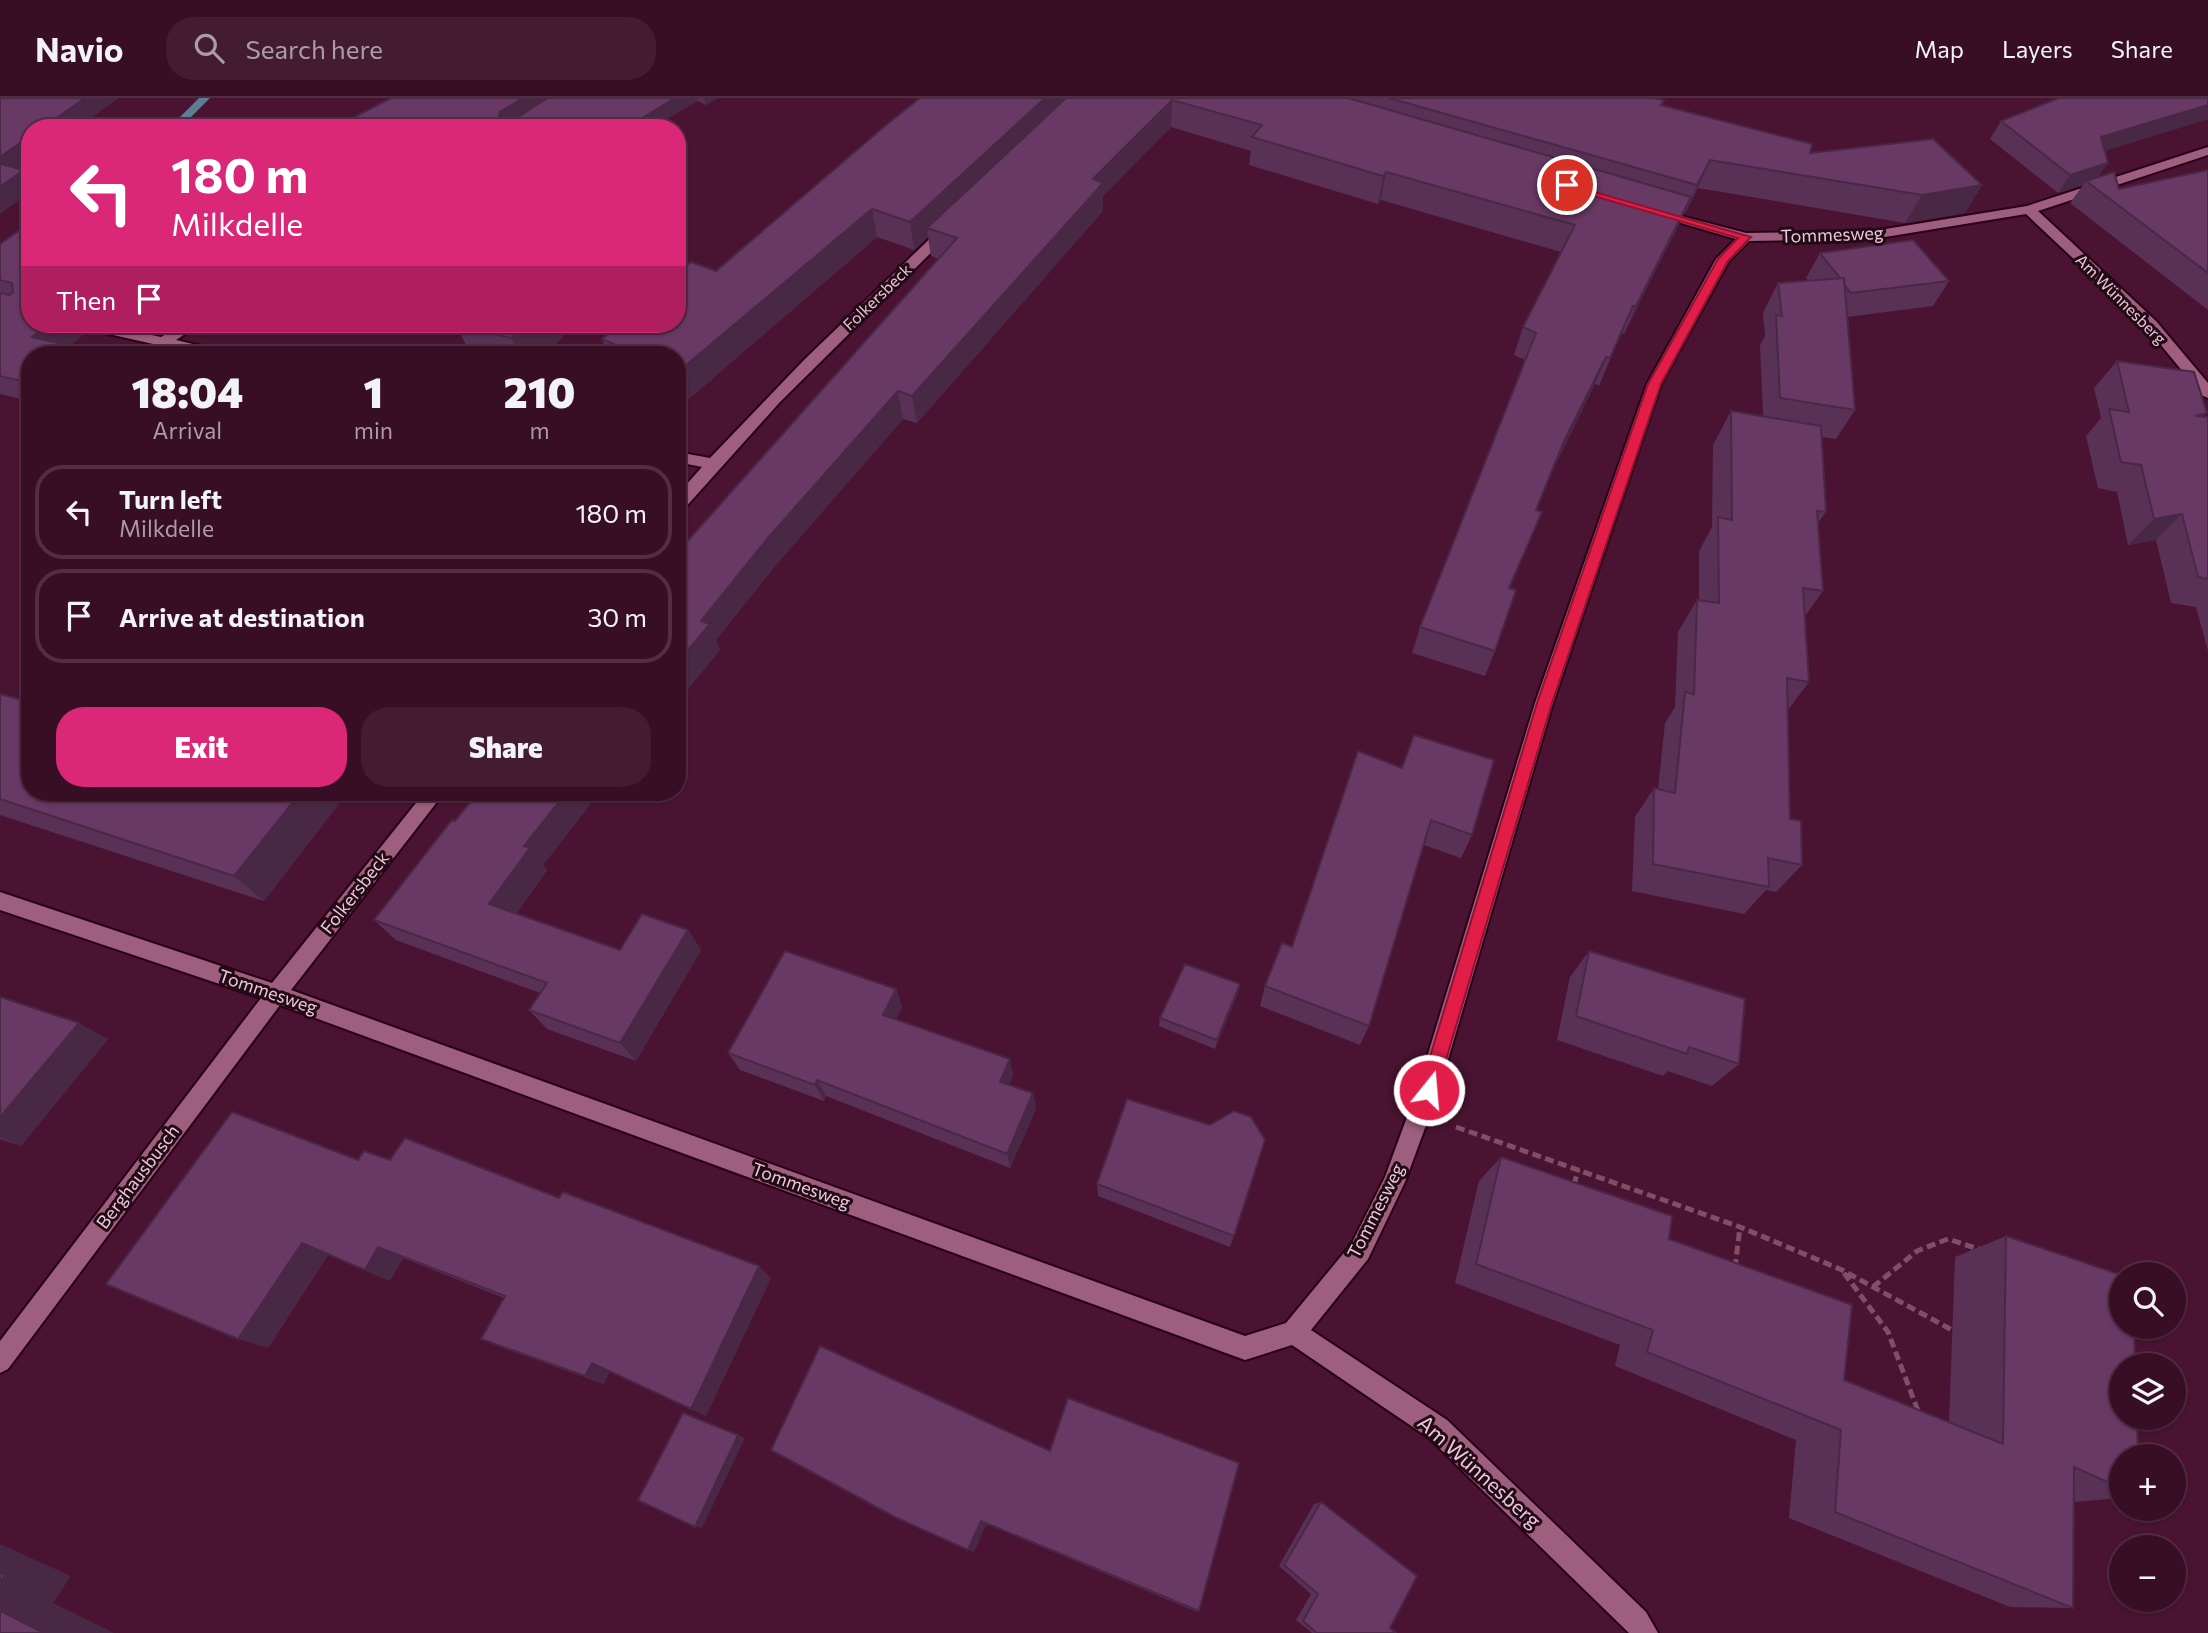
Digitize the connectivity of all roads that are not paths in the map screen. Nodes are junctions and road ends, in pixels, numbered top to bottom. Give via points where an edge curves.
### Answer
1 (2208, 150) edge
2 (1642, 207) edge
3 (2029, 210) junction
4 (955, 222) edge
5 (1745, 237) junction
6 (122, 333) edge
7 (178, 333) edge
8 (163, 342) junction
9 (181, 346) edge
10 (2208, 393) edge
11 (686, 459) edge
12 (712, 464) junction
13 (686, 495) edge
14 (429, 801) edge
15 (0, 901) edge
16 (276, 994) junction
17 (1294, 1332) junction
18 (0, 1361) edge
19 (1645, 1633) edge

1 - 3 street, Tommesweg
2 - 5 street
3 - 5 street, Tommesweg via 1873,235
3 - 10 street, Am Wünnesberg via 2151,324
4 - 12 street, Folkersbeck via 834,337
5 - 17 street, Tommesweg via 1723,259 1654,384 1544,703 1419,1115 1394,1182 1360,1251
6 - 8 street
7 - 8 street
8 - 9 street
11 - 12 street
12 - 13 street, Folkersbeck
14 - 16 street, Folkersbeck
15 - 16 street, Tommesweg
16 - 17 street, Tommesweg via 1245,1348
16 - 18 street, Berghausbusch
17 - 19 street, Am Wünnesberg via 1438,1429

